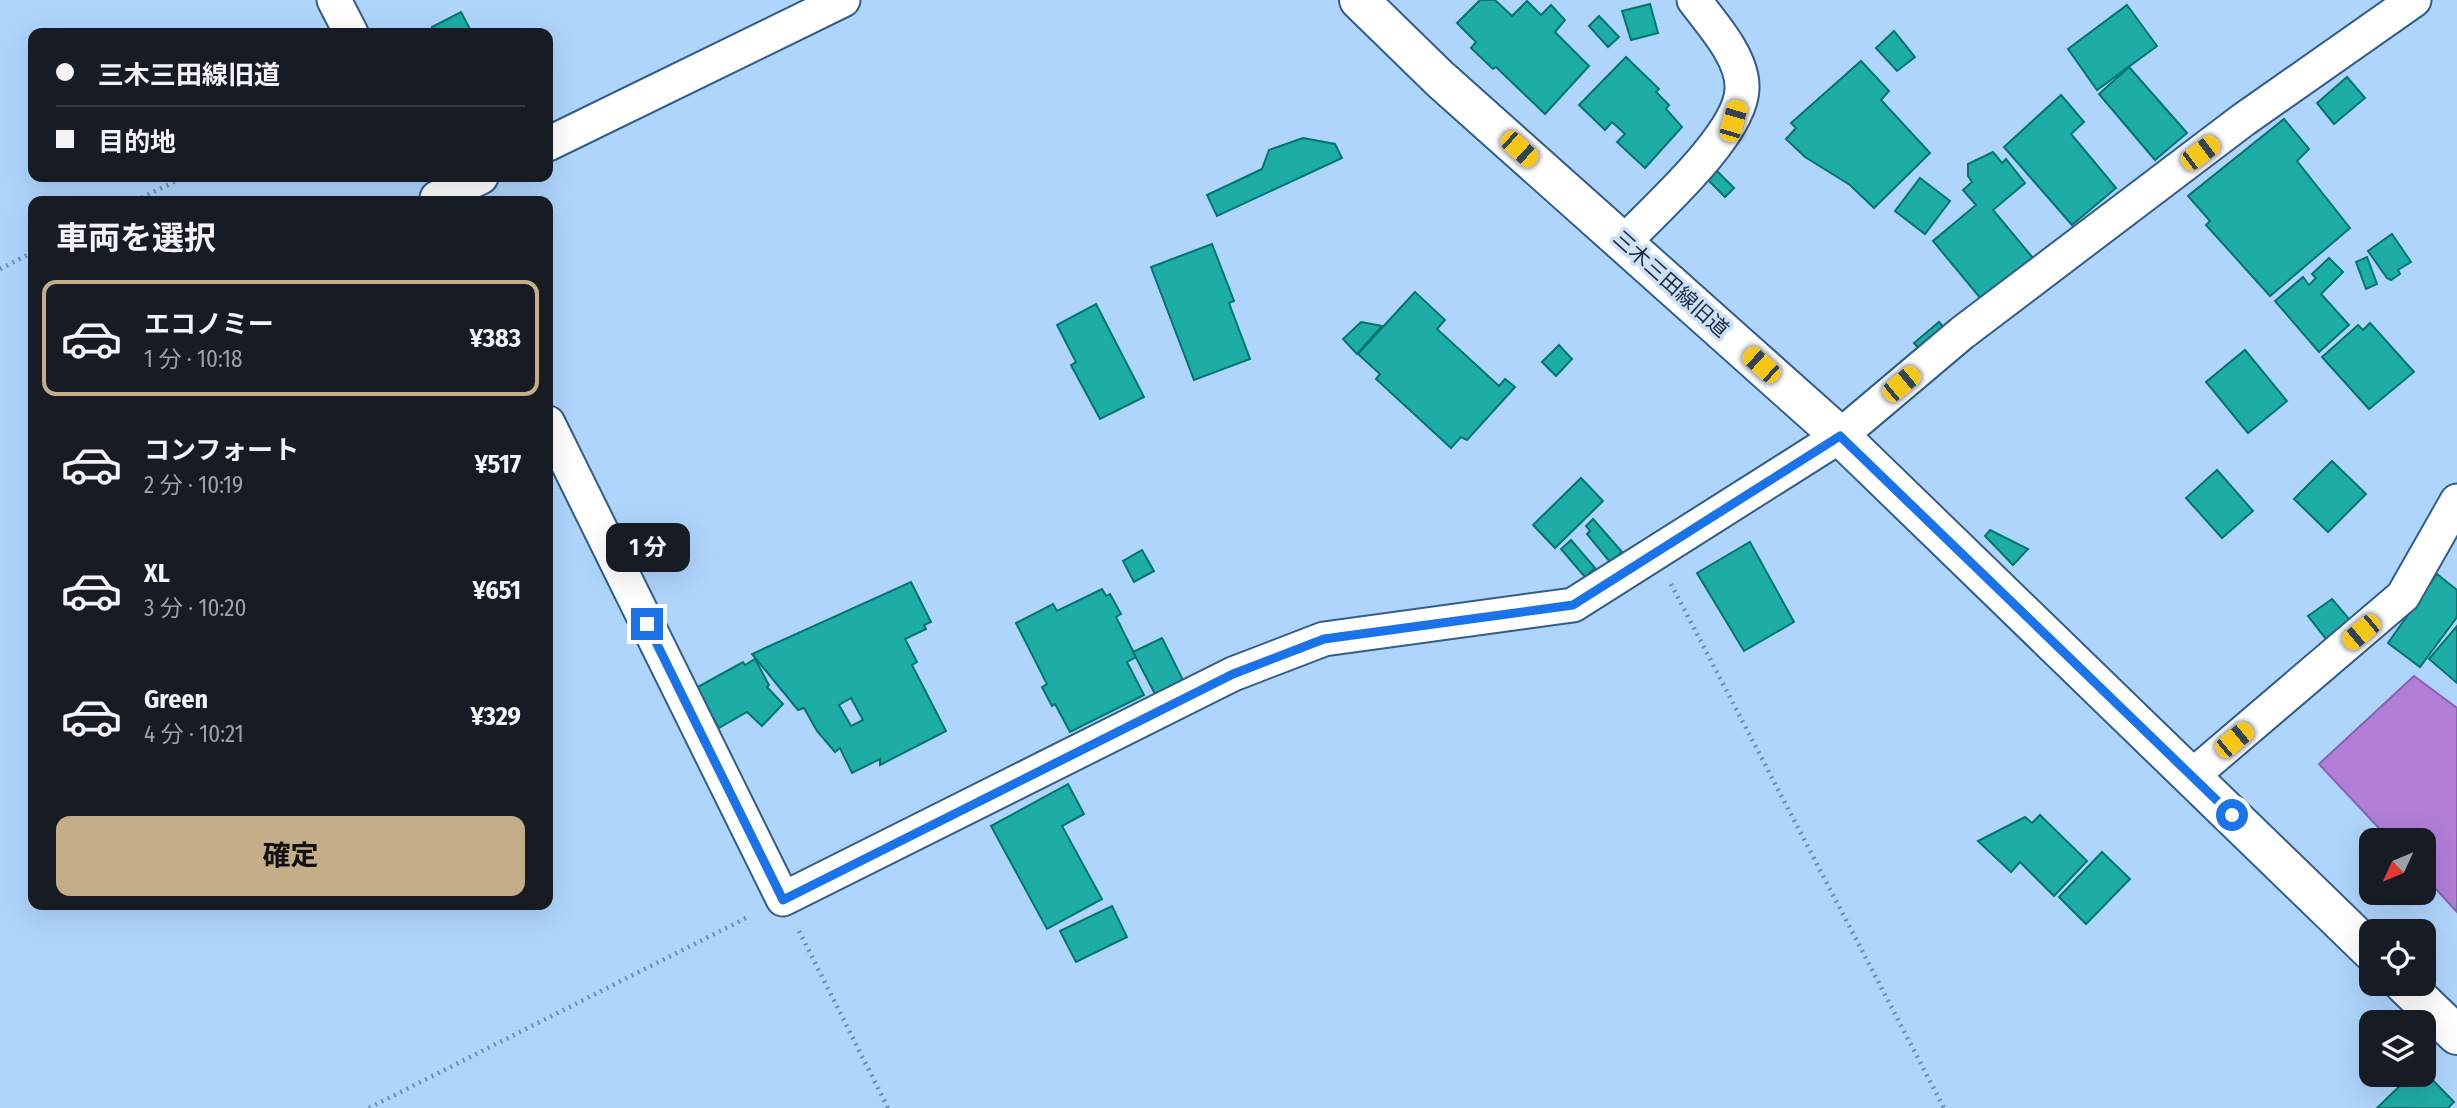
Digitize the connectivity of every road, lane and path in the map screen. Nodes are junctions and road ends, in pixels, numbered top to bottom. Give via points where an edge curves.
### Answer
1 (334, 0) edge
2 (843, 0) edge
3 (1359, 0) edge
4 (1694, 0) edge
5 (2414, 0) edge
6 (1721, 14) edge
7 (348, 28) edge
8 (553, 142) edge
9 (174, 182) edge
10 (465, 182) edge
11 (433, 192) edge
12 (145, 196) edge
13 (1624, 242) junction
14 (28, 255) edge
15 (0, 269) edge
16 (553, 433) edge
17 (1840, 436) junction
18 (2457, 501) edge
19 (1655, 554) junction
20 (2192, 776) junction
21 (783, 900) junction
22 (2359, 939) edge
23 (2416, 996) edge
24 (2457, 1035) edge
25 (369, 1108) edge
26 (888, 1108) edge
27 (1944, 1108) edge

1 - 7 street
2 - 8 street
3 - 13 street, 三木三田線旧道 via 1440,79
4 - 6 street
5 - 17 street via 2167,177 1962,333
6 - 13 street via 1742,88 1733,121 1712,151
9 - 12 path
10 - 11 street
13 - 17 street, 三木三田線旧道
14 - 15 path
16 - 21 street
17 - 19 street
17 - 20 street, 三木三田線旧道
18 - 20 street via 2403,596
19 - 21 street via 1573,605 1324,639 1233,674
19 - 27 path
20 - 22 street, 三木三田線旧道
21 - 25 path
21 - 26 path
23 - 24 street

